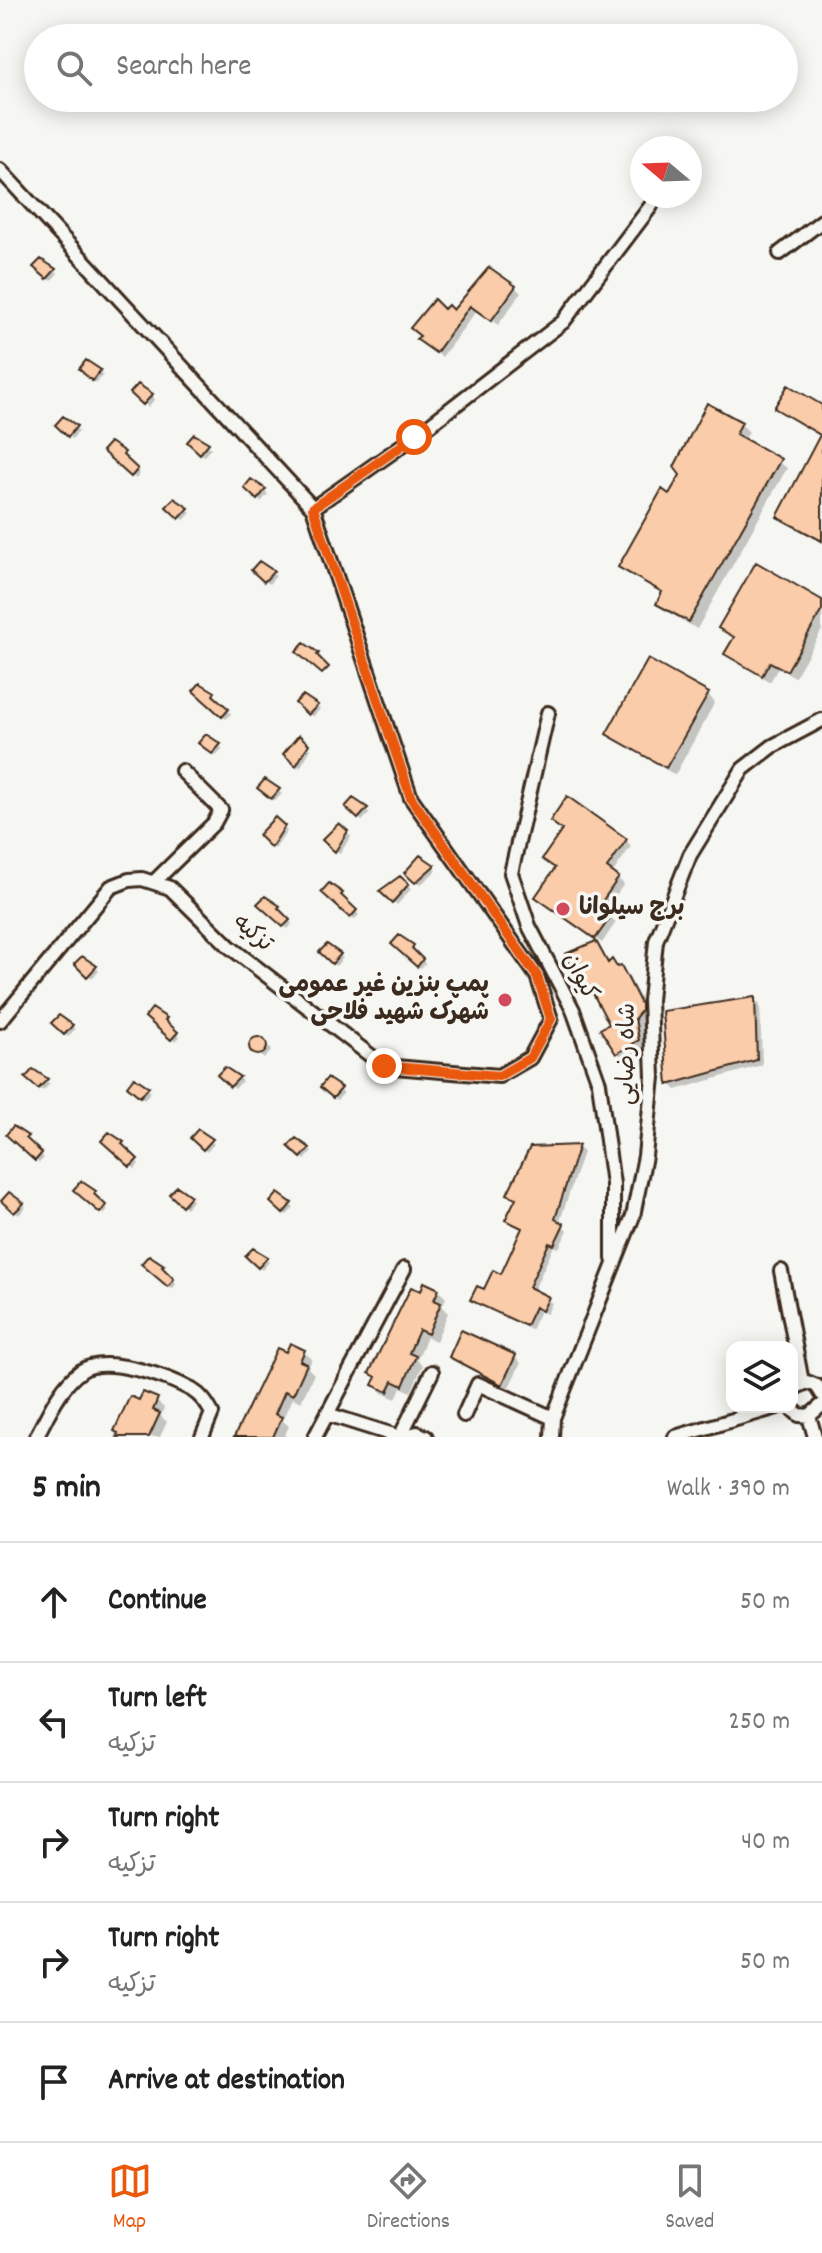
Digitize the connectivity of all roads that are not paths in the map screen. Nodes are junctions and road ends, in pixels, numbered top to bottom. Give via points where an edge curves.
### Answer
1 (0, 170) edge
2 (649, 208) edge
3 (822, 221) edge
4 (780, 253) dead end
5 (313, 508) junction
6 (548, 713) dead end
7 (822, 720) edge
8 (182, 771) dead end
9 (154, 882) junction
10 (0, 1021) edge
11 (613, 1266) junction
12 (404, 1269) dead end
13 (781, 1271) dead end
14 (791, 1341) edge
15 (432, 1372) dead end
16 (798, 1385) edge
17 (822, 1394) edge
18 (822, 1405) edge
19 (757, 1413) edge
20 (797, 1413) edge
21 (327, 1414) junction
22 (464, 1415) dead end
23 (809, 1416) junction
24 (553, 1418) junction
25 (36, 1437) edge
26 (202, 1437) edge
27 (315, 1437) edge
28 (400, 1437) edge
29 (426, 1437) edge
30 (552, 1437) edge
31 (675, 1437) edge
32 (815, 1437) edge

1 - 5 street
2 - 5 street via 563,322
3 - 4 street
5 - 9 street, تزکیه via 411,798 537,976 551,1019 530,1058 499,1076 384,1066 230,947 170,888
6 - 11 street, کیوان via 511,873 529,926 573,1010 599,1083 613,1184
7 - 11 street, شاه رضایی via 743,769 690,855 656,941 645,1156 633,1216
8 - 9 street via 221,810
9 - 10 street via 129,880 111,887
11 - 24 street, شاه رضایی
12 - 21 street
13 - 14 street
15 - 28 street
16 - 17 street via 817,1386
18 - 23 street
19 - 31 street
20 - 23 street
21 - 27 street
21 - 28 street
22 - 24 street via 478,1384
23 - 32 street
24 - 30 street, شاه رضایی
25 - 26 street via 71,1380 84,1368 105,1366 138,1368 192,1390 212,1413
28 - 29 street

